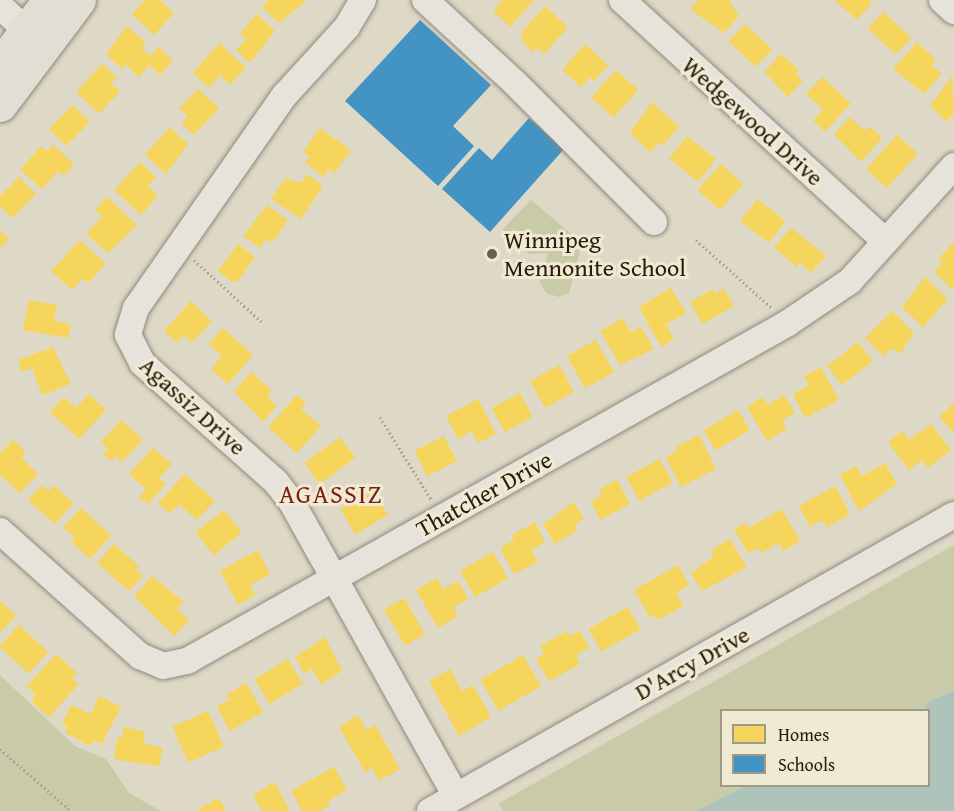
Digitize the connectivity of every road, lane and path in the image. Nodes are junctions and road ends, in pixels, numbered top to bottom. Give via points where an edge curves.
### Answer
1 (49, 0) edge
2 (80, 0) edge
3 (363, 0) edge
4 (425, 0) edge
5 (622, 0) edge
6 (942, 0) edge
7 (0, 6) edge
8 (954, 11) edge
9 (26, 30) junction
10 (0, 65) edge
11 (0, 105) edge
12 (954, 166) edge
13 (654, 222) dead end
14 (696, 240) dead end
15 (885, 241) junction
16 (179, 247) junction
17 (263, 322) dead end
18 (788, 323) junction
19 (380, 417) dead end
20 (954, 515) edge
21 (443, 518) junction
22 (0, 531) edge
23 (334, 576) junction
24 (0, 748) edge
25 (456, 796) junction
26 (70, 811) edge
27 (430, 811) edge

1 - 9 main road
2 - 11 main road
3 - 16 street, Agassiz Drive via 347,27 284,96
4 - 13 street via 507,90
5 - 15 street, Wedgewood Drive
6 - 8 street
7 - 9 street
9 - 10 main road
12 - 15 street, Thatcher Drive
14 - 18 path
15 - 18 street, Thatcher Drive via 850,281
16 - 17 path
16 - 23 street, Agassiz Drive via 130,321 132,350 141,363 276,482
18 - 21 street, Thatcher Drive
19 - 21 path
20 - 25 street, D'Arcy Drive
21 - 23 street, Thatcher Drive
22 - 23 street, Thatcher Drive via 140,656 163,666 187,661
23 - 25 street, Agassiz Drive
24 - 26 path
25 - 27 street, D'Arcy Drive

